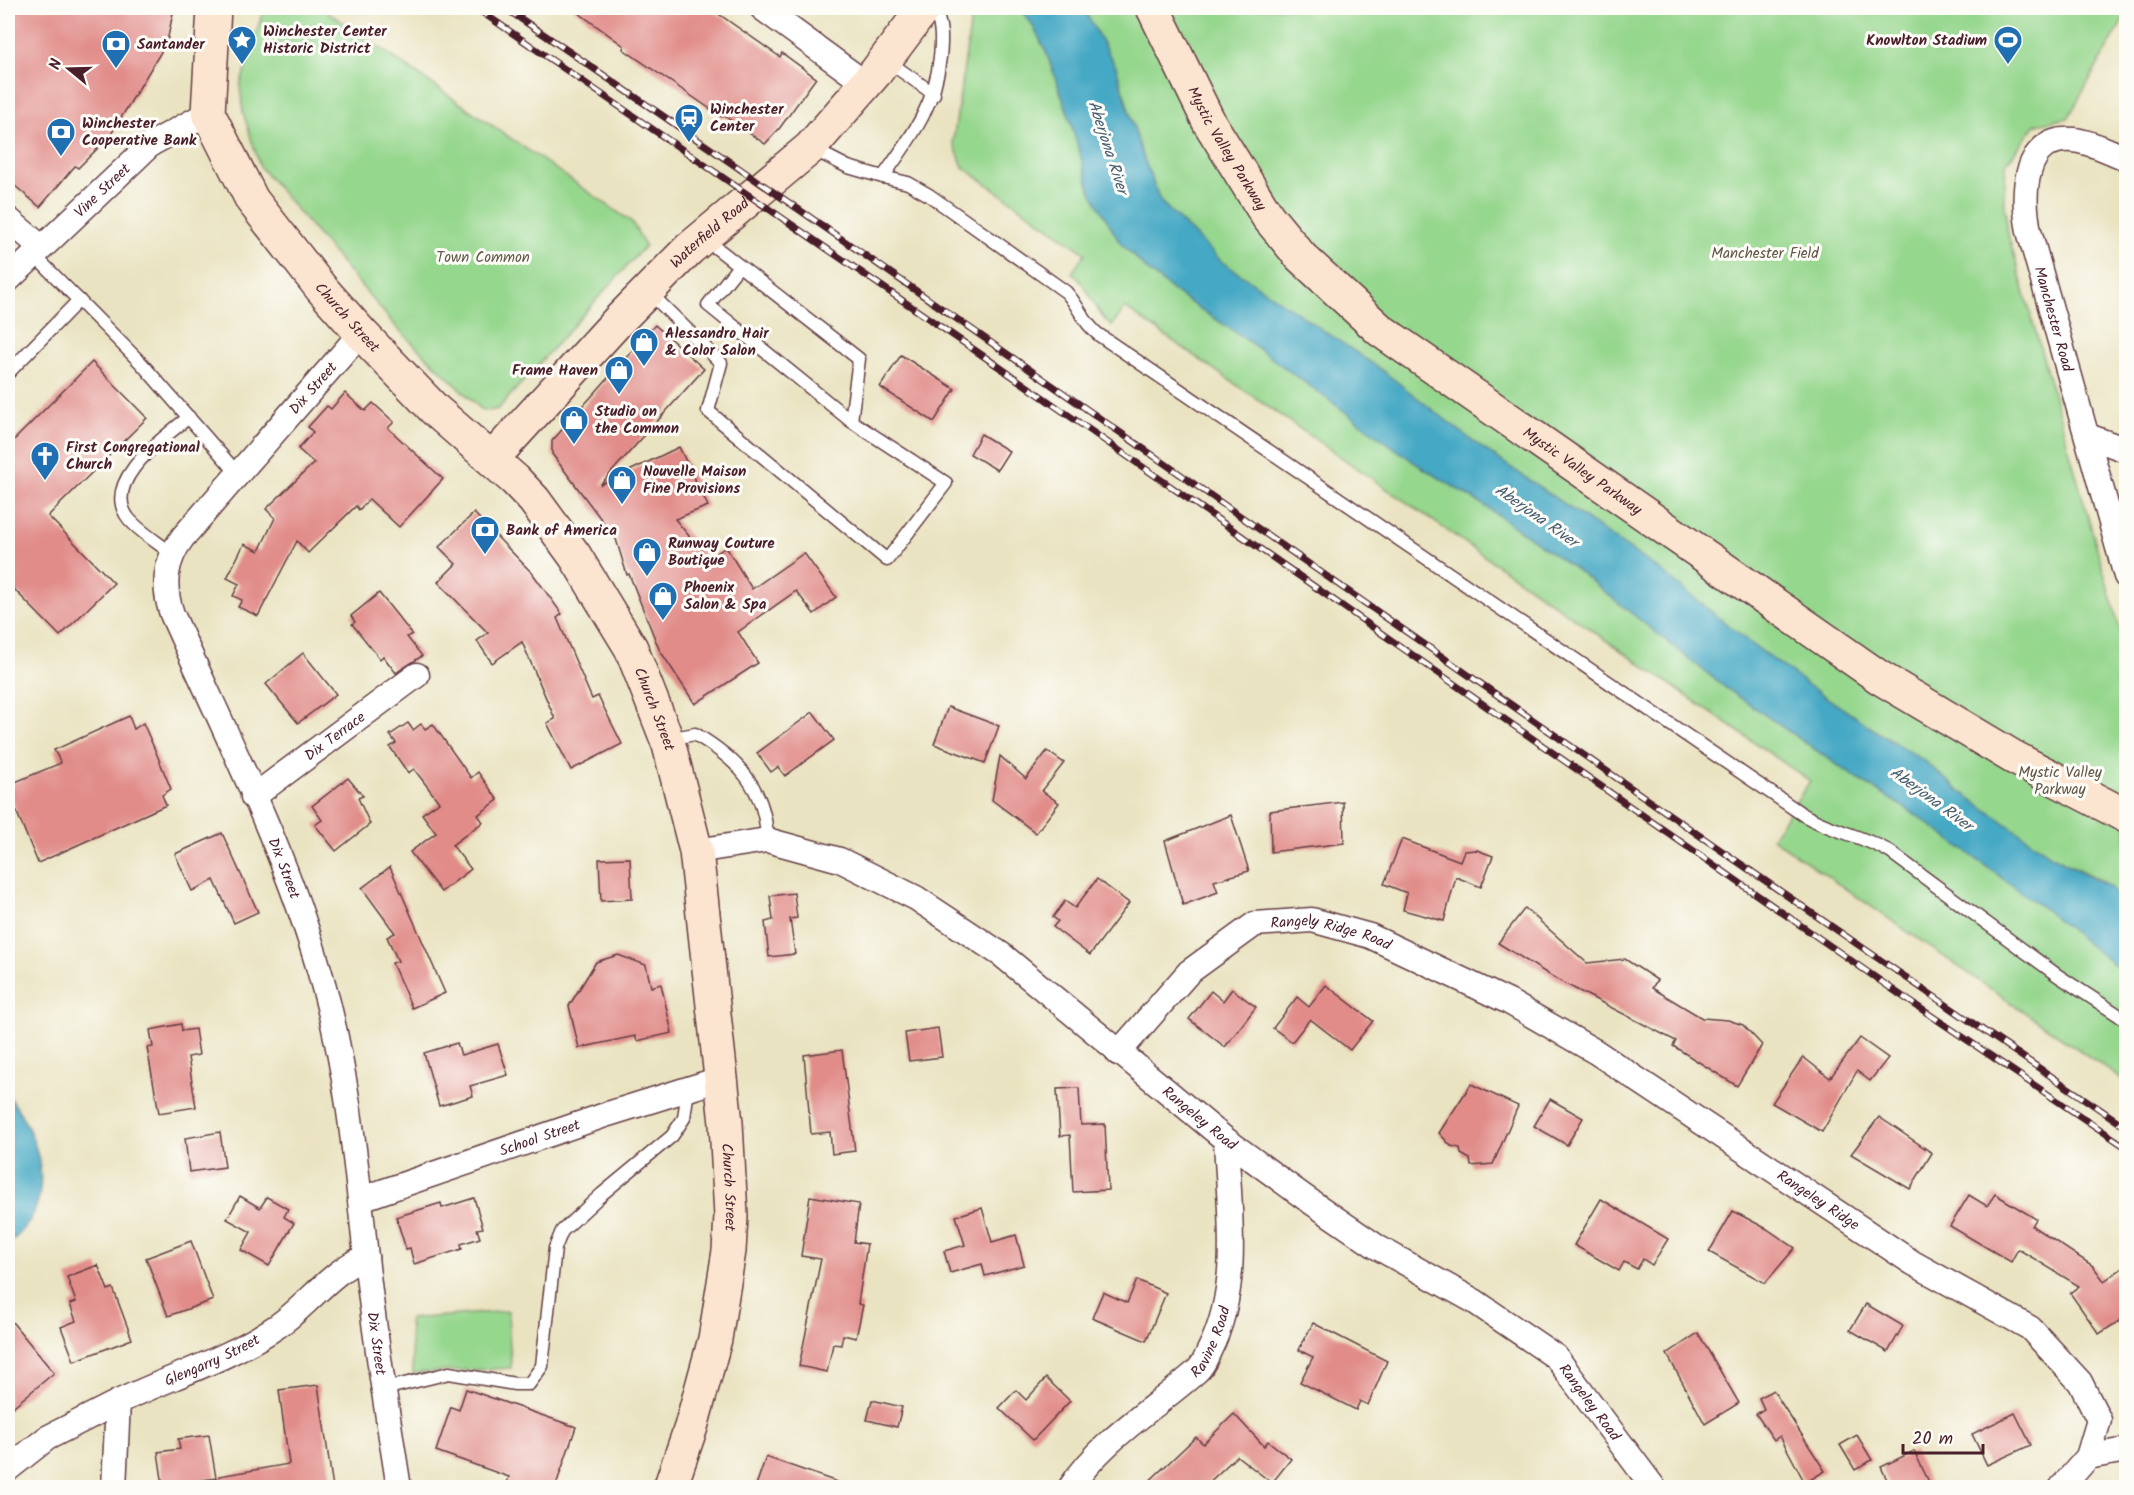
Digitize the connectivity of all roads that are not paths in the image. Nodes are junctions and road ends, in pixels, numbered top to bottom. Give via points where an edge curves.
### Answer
1 (214, 8) edge
2 (235, 8) edge
3 (762, 8) edge
4 (924, 8) edge
5 (934, 8) edge
6 (1153, 8) edge
7 (876, 72) junction
8 (209, 73) junction
9 (934, 94) junction
10 (208, 113) junction
11 (810, 148) junction
12 (2127, 158) edge
13 (883, 177) junction
14 (8, 219) edge
15 (704, 238) junction
16 (37, 250) junction
17 (739, 266) junction
18 (8, 280) edge
19 (648, 291) junction
20 (79, 300) junction
21 (361, 333) junction
22 (8, 373) edge
23 (189, 417) junction
24 (851, 421) junction
25 (2088, 436) junction
26 (2127, 450) edge
27 (492, 459) junction
28 (238, 474) junction
29 (172, 554) junction
30 (2127, 576) edge
31 (417, 675) dead end
32 (666, 739) junction
33 (253, 797) junction
34 (2127, 816) edge
35 (767, 840) junction
36 (696, 851) junction
37 (1478, 987) joint
38 (2127, 1020) edge
39 (1118, 1053) junction
40 (720, 1080) junction
41 (688, 1089) junction
42 (1226, 1140) junction
43 (361, 1199) junction
44 (366, 1257) junction
45 (384, 1389) junction
46 (118, 1402) junction
47 (2127, 1450) edge
48 (2088, 1456) junction
49 (8, 1469) edge
50 (114, 1488) edge
51 (399, 1488) edge
52 (670, 1488) edge
53 (1070, 1488) edge
54 (1654, 1488) edge
55 (2061, 1488) edge

1 - 8 main road, Church Street
2 - 8 main road, Church Street
3 - 7 street
4 - 7 main road, Waterfield Road
5 - 9 lane via 942,36
6 - 34 main road, Mystic Valley Parkway via 1209,122 1268,217 1301,257 1380,330 1879,677 2013,757
7 - 9 lane
7 - 11 main road, Waterfield Road
8 - 10 main road, Church Street
9 - 13 lane
10 - 16 street, Vine Street via 151,144
10 - 21 main road, Church Street via 252,200
11 - 13 lane via 848,167
11 - 15 main road, Waterfield Road
12 - 25 street, Manchester Road via 2085,142 2057,142 2035,158 2024,189 2028,231
13 - 38 lane via 914,186 946,206 1066,292 1089,327 1099,335 1772,794 1813,820 1890,852 2057,975
14 - 16 street
15 - 17 lane
15 - 19 main road, Waterfield Road
16 - 18 street, Vine Street
16 - 20 lane
17 - 24 lane via 859,359
17 - 24 lane via 708,305
19 - 24 lane via 721,363 708,411 887,560 946,483
19 - 27 main road, Waterfield Road
20 - 22 lane
20 - 23 lane
21 - 27 main road, Church Street via 435,410
21 - 28 street, Dix Street
23 - 28 lane
23 - 29 lane via 138,459 125,482 122,500 129,518
25 - 26 street
25 - 30 street, Manchester Road
27 - 32 main road, Church Street via 534,500 575,556 631,648
28 - 29 street, Dix Street
29 - 33 street, Dix Street via 165,584 168,604
31 - 33 street, Dix Terrace
32 - 35 lane via 695,734 720,749 752,781 767,819
32 - 36 main road, Church Street
33 - 43 street, Dix Street via 320,973 338,1048
35 - 36 street, Rangeley Road
35 - 39 street, Rangeley Road via 840,860 916,898 1002,955
36 - 40 main road, Church Street
37 - 39 street, Rangely Ridge Road via 1370,936 1312,920 1255,924 1189,972
37 - 48 street, Rangeley Ridge via 1596,1052 1913,1263 2030,1328 2080,1382 2099,1420
39 - 42 street, Rangeley Road
40 - 41 street, School Street
40 - 52 main road, Church Street via 730,1166 729,1251 703,1389
41 - 43 street, School Street
41 - 45 lane via 684,1118 672,1136 562,1231 555,1248 542,1366 530,1384 449,1373
42 - 53 street, Ravine Road via 1231,1274 1221,1327 1200,1369 1136,1418 1082,1470
42 - 54 street, Rangeley Road via 1377,1247 1474,1301 1556,1357
43 - 44 street, Dix Street
44 - 45 street, Dix Street
44 - 46 street, Glengarry Street via 341,1270 294,1314 245,1346
45 - 51 street, Dix Street
46 - 49 street, Glengarry Street via 47,1438
46 - 50 street
47 - 48 street
48 - 55 street

